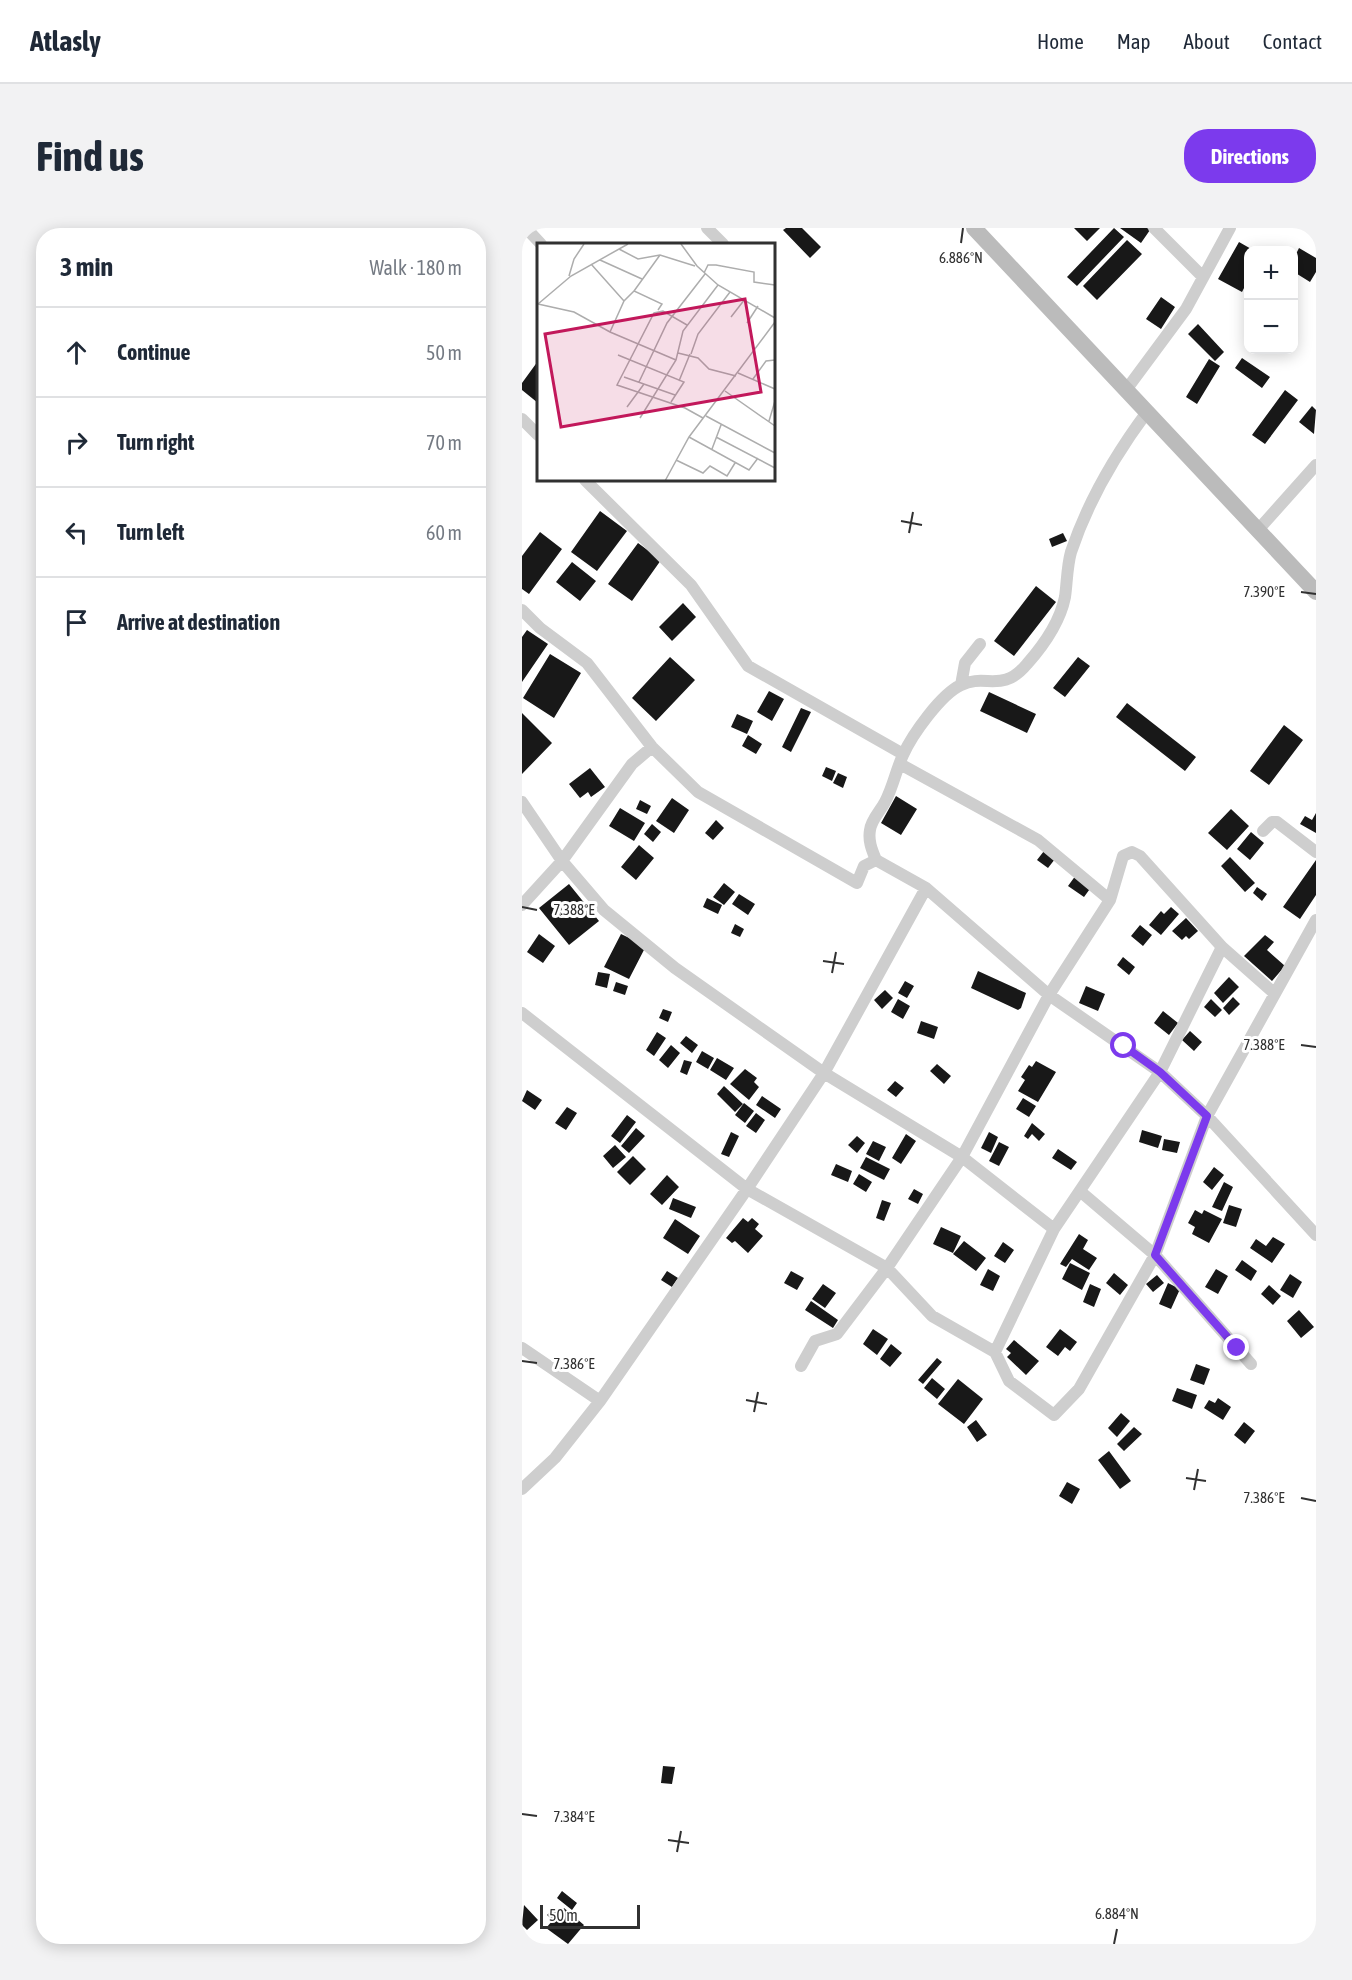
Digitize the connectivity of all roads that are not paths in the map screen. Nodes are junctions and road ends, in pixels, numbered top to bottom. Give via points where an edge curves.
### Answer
1 (526, 228) edge
2 (707, 228) edge
3 (974, 228) edge
4 (1154, 228) edge
5 (1230, 228) edge
6 (540, 243) edge
7 (722, 243) edge
8 (1203, 277) junction
9 (1126, 390) junction
10 (1147, 412) junction
11 (522, 419) edge
12 (537, 434) edge
13 (1316, 465) edge
14 (587, 482) edge
15 (1258, 530) junction
16 (1316, 592) edge
17 (522, 610) edge
18 (980, 644) dead end
19 (961, 685) junction
20 (652, 747) junction
21 (902, 759) junction
22 (522, 802) edge
23 (1263, 831) dead end
24 (1316, 852) edge
25 (562, 861) junction
26 (870, 863) junction
27 (926, 888) junction
28 (1110, 900) junction
29 (522, 905) edge
30 (1316, 920) edge
31 (1222, 947) junction
32 (1274, 993) junction
33 (1049, 995) junction
34 (522, 1013) edge
35 (1160, 1072) junction
36 (824, 1073) junction
37 (1207, 1116) junction
38 (962, 1157) junction
39 (747, 1189) junction
40 (1081, 1192) junction
41 (1054, 1228) junction
42 (1316, 1235) edge
43 (1155, 1255) junction
44 (887, 1268) junction
45 (522, 1348) edge
46 (995, 1352) junction
47 (1251, 1364) dead end
48 (801, 1366) dead end
49 (600, 1401) junction
50 (522, 1489) edge

1 - 6 street
2 - 7 street
3 - 9 main road
4 - 8 street
5 - 8 street
8 - 9 street via 1186,309
9 - 10 main road
10 - 15 main road
10 - 19 street via 1121,446 1085,515 1070,555 1064,600 1055,626 1026,666 1009,680
11 - 12 street
13 - 15 street
14 - 21 street via 691,585 748,666
15 - 16 main road
17 - 20 street via 587,663
18 - 19 street via 965,663
19 - 21 street via 940,702
20 - 25 street via 632,764
20 - 26 street via 698,792 856,883
21 - 26 street via 870,828
21 - 28 street via 1038,840
22 - 25 street
23 - 24 street via 1277,822
25 - 29 street
25 - 36 street via 604,910 675,968
26 - 27 street
27 - 33 street
27 - 36 street
28 - 31 street via 1123,856 1132,852 1140,856
28 - 33 street
30 - 32 street
31 - 32 street
31 - 35 street
32 - 37 street
33 - 35 street
33 - 38 street
34 - 39 street
35 - 37 street
35 - 40 street
36 - 38 street
36 - 39 street
37 - 42 street
37 - 43 street
38 - 41 street
38 - 44 street
39 - 44 street
39 - 49 street
40 - 41 street
40 - 43 street
41 - 46 street
43 - 46 street via 1079,1389 1054,1415 1009,1381
43 - 47 street
44 - 46 street via 932,1316
44 - 48 street via 837,1334 815,1341
45 - 49 street
49 - 50 street via 555,1458

